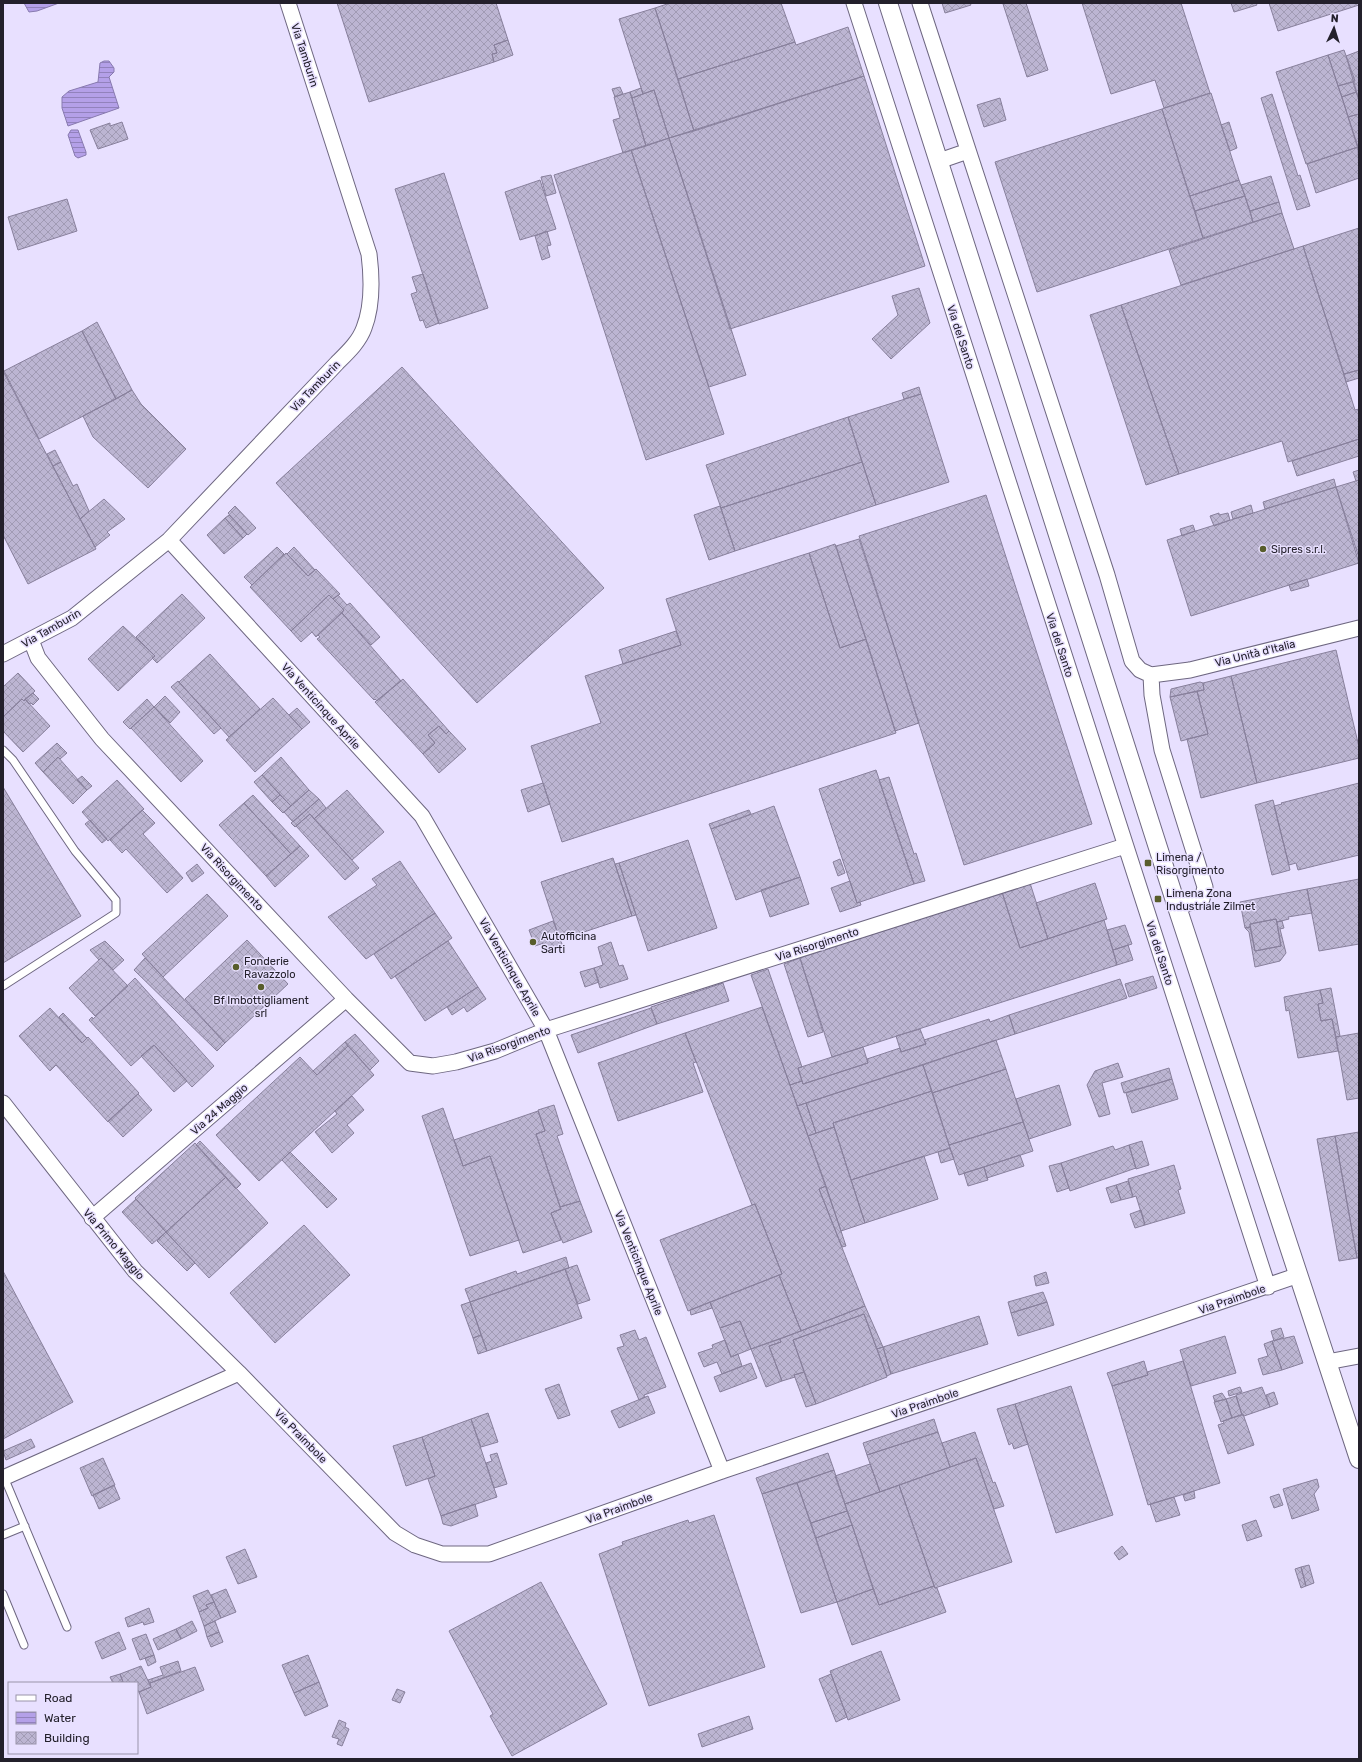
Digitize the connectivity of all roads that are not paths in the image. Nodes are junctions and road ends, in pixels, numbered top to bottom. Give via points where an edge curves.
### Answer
1 (288, 3) edge
2 (854, 3) edge
3 (888, 3) edge
4 (920, 3) edge
5 (968, 151) junction
6 (939, 161) junction
7 (169, 540) junction
8 (1359, 628) edge
9 (31, 640) junction
10 (3, 654) edge
11 (1151, 675) junction
12 (3, 750) edge
13 (1125, 846) junction
14 (1177, 907) junction
15 (3, 986) edge
16 (346, 1000) junction
17 (546, 1030) junction
18 (3, 1103) edge
19 (92, 1218) junction
20 (1299, 1275) junction
21 (1268, 1287) junction
22 (1359, 1356) edge
23 (1327, 1362) junction
24 (239, 1372) junction
25 (1359, 1459) edge
26 (722, 1471) junction
27 (4, 1477) edge
28 (25, 1526) junction
29 (3, 1535) edge
30 (3, 1594) edge
31 (67, 1627) dead end
32 (24, 1645) dead end

1 - 7 street, Via Tamburin via 369,254 372,272 368,312 364,329 355,343
2 - 13 street, Via del Santo
3 - 6 street
4 - 5 street
5 - 6 street
5 - 11 street via 1107,575 1132,661 1140,670
6 - 14 street
7 - 9 street, Via Tamburin via 72,618
7 - 17 street, Via Venticinque Aprile via 422,816
8 - 11 street, Via Unità d'Italia via 1190,670
9 - 10 street, Via Tamburin
9 - 16 street, Via Risorgimento via 38,658 102,738
11 - 14 street via 1162,750 1205,887 1202,899
12 - 15 lane via 13,760 75,851 116,900 116,913
13 - 17 street, Via Risorgimento
13 - 21 street, Via del Santo
14 - 20 street
16 - 17 street, Via Risorgimento via 410,1063 433,1066 456,1062 495,1051
16 - 19 street, Via 24 Maggio
17 - 26 street, Via Venticinque Aprile
18 - 19 street, Via Primo Maggio
19 - 24 street, Via Primo Maggio via 135,1271
20 - 21 street, Via Praimbole
20 - 23 street
21 - 26 street, Via Praimbole
22 - 23 street
23 - 25 street
24 - 26 street, Via Praimbole via 395,1532 415,1545 442,1554 489,1554
24 - 27 street
27 - 28 lane
28 - 29 lane
28 - 31 lane
30 - 32 lane

